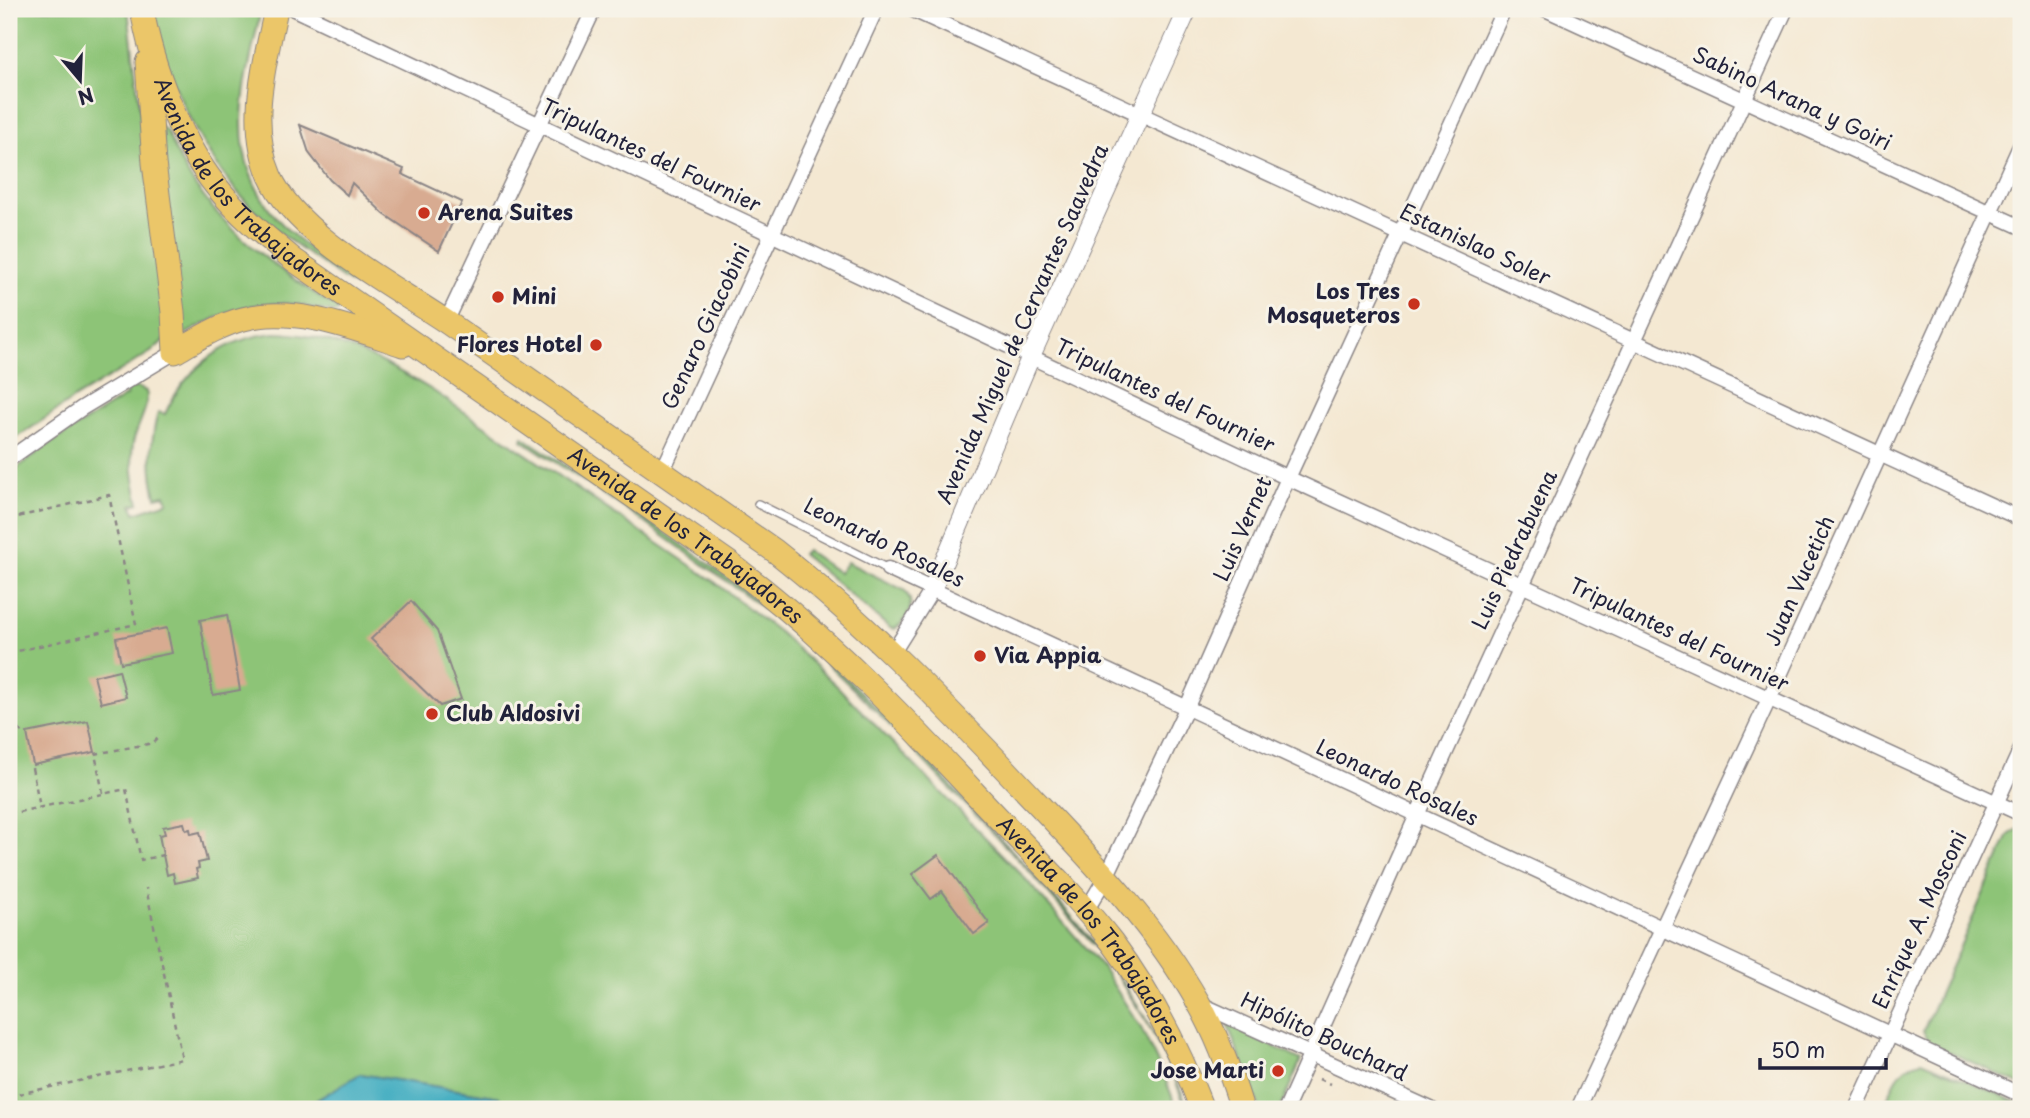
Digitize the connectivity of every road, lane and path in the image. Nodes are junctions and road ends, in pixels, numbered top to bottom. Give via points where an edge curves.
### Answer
1 (276, 9) edge
2 (294, 9) edge
3 (594, 9) edge
4 (876, 9) edge
5 (911, 9) edge
6 (1188, 9) edge
7 (1504, 9) edge
8 (1545, 9) edge
9 (1786, 9) edge
10 (143, 18) edge
11 (1744, 100) junction
12 (1140, 114) junction
13 (540, 126) junction
14 (2021, 144) edge
15 (1990, 213) junction
16 (2021, 227) edge
17 (1401, 234) junction
18 (771, 236) junction
19 (446, 322) junction
20 (1634, 340) junction
21 (175, 352) junction
22 (429, 354) junction
23 (1031, 356) junction
24 (1880, 454) junction
25 (9, 458) edge
26 (662, 472) junction
27 (1288, 478) junction
28 (758, 504) dead end
29 (9, 519) edge
30 (2021, 519) edge
31 (888, 569) joint
32 (1522, 586) junction
33 (932, 590) junction
34 (9, 653) edge
35 (892, 654) junction
36 (1769, 699) junction
37 (1186, 709) junction
38 (9, 724) edge
39 (22, 732) dead end
40 (160, 736) dead end
41 (2021, 749) edge
42 (32, 768) dead end
43 (103, 793) junction
44 (1997, 803) junction
45 (40, 807) junction
46 (9, 814) edge
47 (2021, 814) edge
48 (1417, 815) junction
49 (163, 855) dead end
50 (1106, 877) junction
51 (146, 888) dead end
52 (1086, 911) junction
53 (1663, 929) junction
54 (1199, 1003) junction
55 (1890, 1035) junction
56 (1311, 1054) junction
57 (1319, 1079) dead end
58 (1330, 1084) dead end
59 (2021, 1095) edge
60 (9, 1096) edge
61 (1202, 1109) edge
62 (1242, 1109) edge
63 (1286, 1109) edge
64 (1431, 1109) edge
65 (1578, 1109) edge
66 (1856, 1109) edge

1 - 19 main road, Avenida de los Trabajadores via 259,119 265,160 275,185 310,228
2 - 13 street, Tripulantes del Fournier
3 - 13 street
4 - 18 street, Genaro Giacobini
5 - 12 street, Estanislao Soler
6 - 12 street, Avenida Miguel de Cervantes Saavedra
7 - 17 street, Luis Vernet
8 - 11 street, Sabino Arana y Goiri
9 - 11 street, Luis Piedrabuena
10 - 21 main road
10 - 22 main road, Avenida de los Trabajadores via 179,123 214,184 236,210 295,260
11 - 15 street, Sabino Arana y Goiri
11 - 20 street, Luis Piedrabuena
12 - 17 street, Estanislao Soler
12 - 23 street, Avenida Miguel de Cervantes Saavedra
13 - 18 street, Tripulantes del Fournier
13 - 19 street
14 - 15 street, Juan Vucetich
15 - 16 street, Sabino Arana y Goiri
15 - 24 street, Juan Vucetich
17 - 20 street, Estanislao Soler
17 - 27 street, Luis Vernet
18 - 23 street, Tripulantes del Fournier
18 - 26 street, Genaro Giacobini
19 - 26 main road, Avenida de los Trabajadores
20 - 24 street, Estanislao Soler
20 - 32 street, Luis Piedrabuena
21 - 22 main road via 234,322 274,315 335,324
21 - 25 street
22 - 52 main road, Avenida de los Trabajadores via 767,592 836,651
23 - 27 street, Tripulantes del Fournier
23 - 33 street, Avenida Miguel de Cervantes Saavedra
24 - 30 street, Estanislao Soler
24 - 36 street, Juan Vucetich
26 - 35 main road, Avenida de los Trabajadores via 822,588
27 - 32 street, Tripulantes del Fournier
27 - 37 street, Luis Vernet
28 - 31 lane, Leonardo Rosales
29 - 34 path via 109,495 136,624
31 - 33 street, Leonardo Rosales
32 - 36 street, Tripulantes del Fournier
32 - 48 street, Luis Piedrabuena
33 - 35 street, Avenida Miguel de Cervantes Saavedra
33 - 37 street, Leonardo Rosales
35 - 50 main road, Avenida de los Trabajadores
36 - 44 street, Tripulantes del Fournier
36 - 53 street, Juan Vucetich
37 - 48 street, Leonardo Rosales
37 - 50 street, Luis Vernet
38 - 39 path
40 - 43 path via 153,743 95,754
41 - 44 street, Enrique A. Mosconi
42 - 45 path
43 - 45 path
43 - 49 path via 126,789 141,860
44 - 47 street, Tripulantes del Fournier
44 - 55 street, Enrique A. Mosconi
45 - 46 path
48 - 53 street, Leonardo Rosales
48 - 56 street, Luis Piedrabuena
50 - 52 street, Luis Vernet
50 - 54 main road, Avenida de los Trabajadores via 1157,940
51 - 60 path via 182,1059
52 - 61 main road, Avenida de los Trabajadores via 1154,1004
53 - 55 street, Leonardo Rosales
53 - 65 street, Juan Vucetich
54 - 56 street, Hipólito Bouchard
54 - 62 main road, Avenida de los Trabajadores
55 - 59 street, Leonardo Rosales
55 - 66 street, Enrique A. Mosconi
56 - 63 street, Luis Piedrabuena
56 - 64 street, Hipólito Bouchard
57 - 58 path

